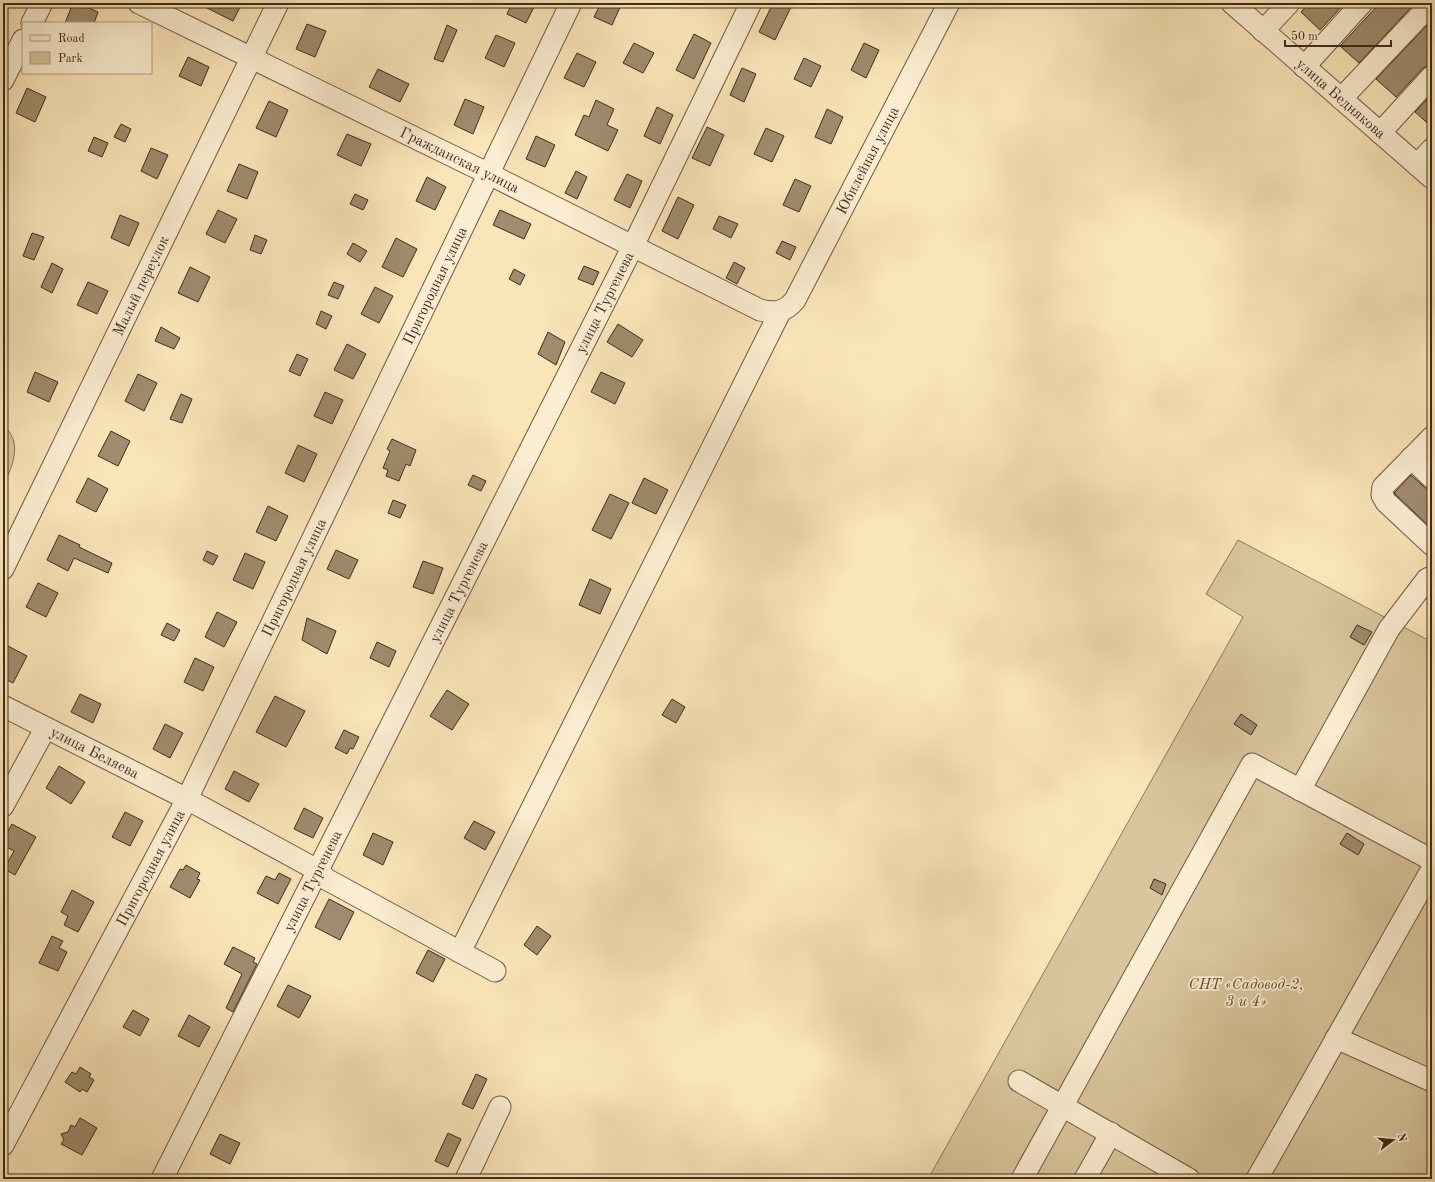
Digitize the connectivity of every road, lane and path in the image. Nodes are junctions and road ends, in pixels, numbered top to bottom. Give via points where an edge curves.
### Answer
1 (42, 3) edge
2 (140, 3) edge
3 (278, 3) edge
4 (571, 3) edge
5 (751, 3) edge
6 (949, 3) edge
7 (1232, 3) edge
8 (1289, 3) edge
9 (1362, 3) edge
10 (1428, 7) dead end
11 (32, 22) edge
12 (1263, 30) junction
13 (22, 42) edge
14 (251, 58) junction
15 (1304, 67) junction
16 (1432, 76) edge
17 (3, 80) edge
18 (1341, 100) junction
19 (1380, 133) junction
20 (1432, 149) edge
21 (1425, 172) edge
22 (490, 174) junction
23 (633, 246) junction
24 (780, 312) junction
25 (1432, 438) edge
26 (1411, 458) junction
27 (1432, 478) edge
28 (1432, 545) edge
29 (3, 569) edge
30 (1432, 577) edge
31 (3, 706) edge
32 (45, 729) junction
33 (1300, 790) junction
34 (187, 799) junction
35 (3, 806) edge
36 (1432, 860) edge
37 (1432, 869) edge
38 (319, 871) junction
39 (460, 952) junction
40 (496, 971) dead end
41 (1336, 1038) junction
42 (1019, 1081) dead end
43 (1432, 1081) edge
44 (1063, 1106) junction
45 (500, 1107) dead end
46 (1112, 1133) junction
47 (3, 1145) edge
48 (162, 1179) edge
49 (466, 1179) edge
50 (1022, 1179) edge
51 (1085, 1179) edge
52 (1189, 1179) edge
53 (1257, 1179) edge

1 - 11 street
2 - 14 street, Гражданская улица
3 - 14 street, Малый переулок
4 - 22 street, Пригородная улица
5 - 23 street, улица Тургенева
6 - 24 street, Юбилейная улица via 795,300 789,308
7 - 12 street, улица Беднякова
8 - 12 street
9 - 15 street
10 - 18 street
12 - 15 street, улица Беднякова
13 - 17 street
14 - 22 street, Гражданская улица
14 - 29 street, Малый переулок
15 - 18 street, улица Беднякова
16 - 19 street
18 - 19 street, улица Беднякова
19 - 21 street, улица Беднякова
20 - 21 street
22 - 23 street, Гражданская улица
22 - 34 street, Пригородная улица
23 - 24 street, Гражданская улица via 760,310
23 - 38 street, улица Тургенева
24 - 39 street
25 - 26 street
26 - 27 street
26 - 28 street via 1383,487 1382,495 1386,502
30 - 33 street via 1427,579 1389,628
31 - 32 street, улица Беляева
32 - 34 street, улица Беляева
32 - 35 street
33 - 36 street
33 - 44 street via 1252,764
34 - 38 street, улица Беляева
34 - 47 street, Пригородная улица
37 - 41 street
38 - 39 street, улица Беляева via 326,879
38 - 48 street, улица Тургенева
39 - 40 street, улица Беляева
41 - 43 street
41 - 53 street
42 - 44 street
44 - 46 street
44 - 50 street
45 - 49 street
46 - 51 street
46 - 52 street

